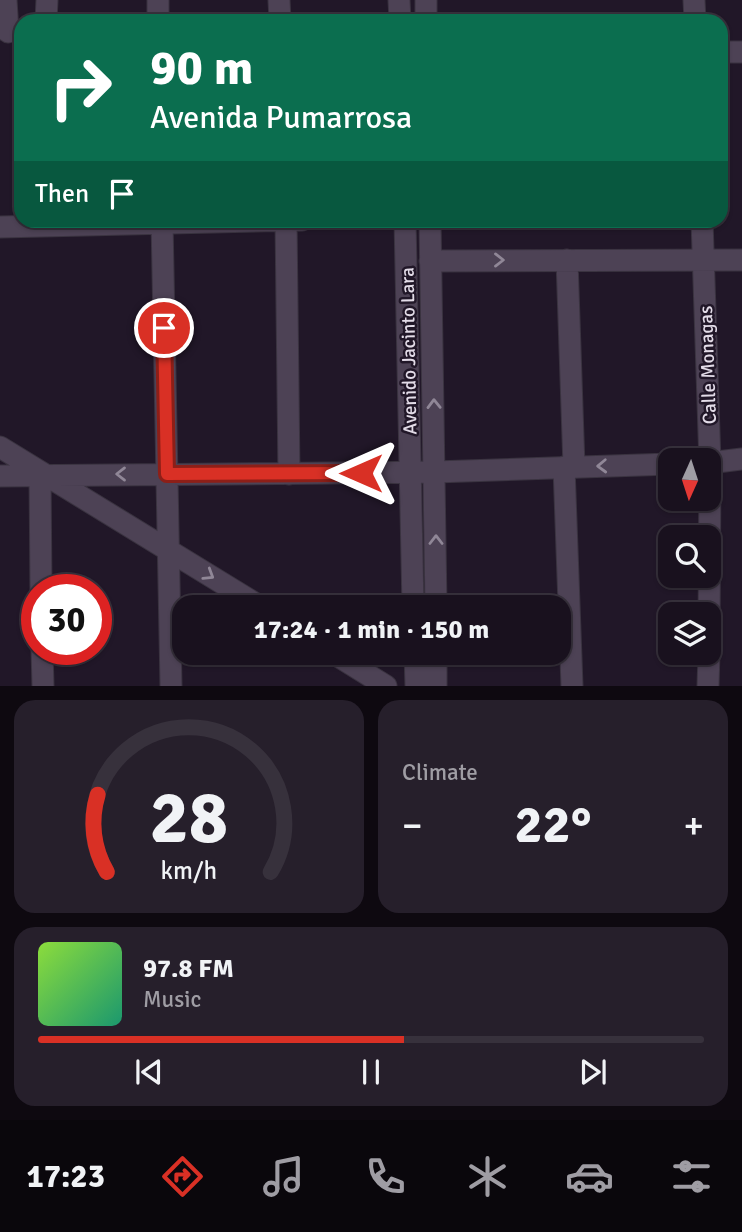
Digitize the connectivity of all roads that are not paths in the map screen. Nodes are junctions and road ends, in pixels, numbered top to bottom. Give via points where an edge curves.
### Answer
1 (6, 0) edge
2 (10, 32) edge
3 (162, 228) edge
4 (286, 228) edge
5 (405, 228) edge
6 (430, 228) edge
7 (702, 228) edge
8 (567, 260) junction
9 (704, 260) junction
10 (742, 260) edge
11 (430, 261) junction
12 (0, 435) edge
13 (0, 447) edge
14 (710, 448) edge
15 (742, 459) edge
16 (721, 462) edge
17 (658, 464) edge
18 (569, 467) junction
19 (410, 472) junction
20 (435, 472) junction
21 (49, 474) junction
22 (167, 474) junction
23 (289, 474) junction
24 (0, 476) edge
25 (710, 511) edge
26 (168, 548) junction
27 (42, 574) edge
28 (242, 595) edge
29 (413, 595) edge
30 (436, 595) edge
31 (709, 602) edge
32 (43, 665) edge
33 (352, 665) edge
34 (415, 665) edge
35 (436, 665) edge
36 (709, 665) edge
37 (43, 686) edge
38 (171, 686) edge
39 (386, 686) edge
40 (415, 686) edge
41 (436, 686) edge
42 (572, 686) edge
43 (708, 686) edge

1 - 2 street
3 - 22 street
4 - 23 street
5 - 19 street, Avenido Jacinto Lara
6 - 11 street, Avenido Jacinto Lara
7 - 9 street, Calle Monagas
8 - 9 street
11 -> 8 street
8 - 18 street
9 - 10 street
9 - 14 street, Calle Monagas
20 -> 11 street, Avenido Jacinto Lara
12 - 21 street
13 - 21 street
15 - 16 street
17 -> 18 street
18 - 20 street
18 - 42 street
19 - 20 street
19 - 23 street
19 - 29 street, Avenido Jacinto Lara
30 -> 20 street, Avenido Jacinto Lara
22 -> 21 street
21 - 24 street
21 - 26 street
21 - 27 street
22 - 23 street
22 - 26 street
25 - 31 street, Calle Monagas
26 -> 28 street
26 - 38 street
32 - 37 street
33 - 39 street
34 - 40 street
35 - 41 street
36 - 43 street

